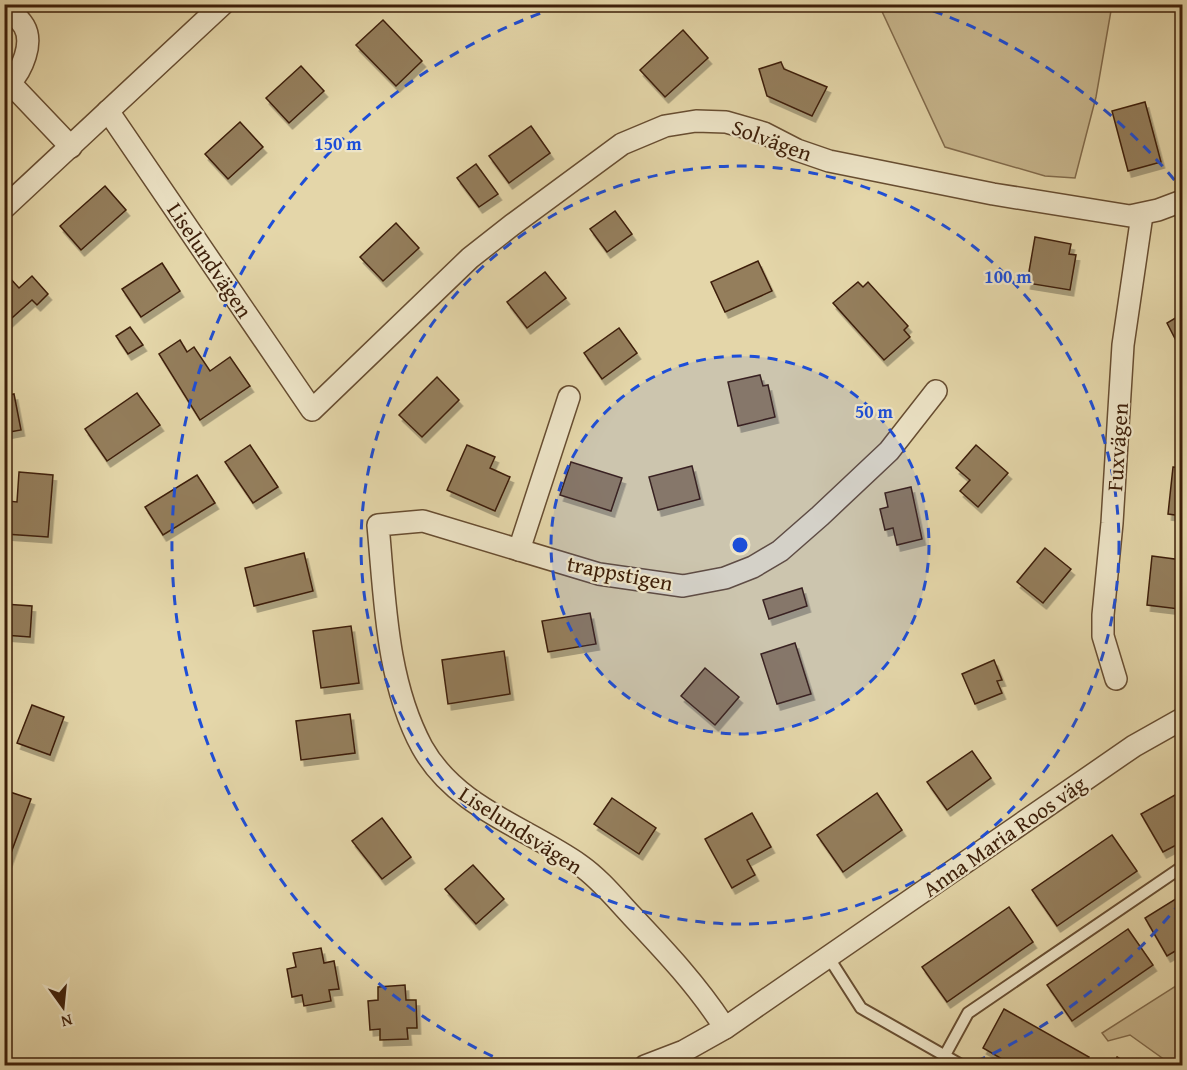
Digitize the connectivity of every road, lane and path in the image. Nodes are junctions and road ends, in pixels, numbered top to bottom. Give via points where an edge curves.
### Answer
1 (223, 4) edge
2 (4, 5) edge
3 (108, 111) junction
4 (71, 147) junction
5 (1182, 201) edge
6 (4, 208) edge
7 (1142, 215) junction
8 (936, 391) dead end
9 (569, 397) dead end
10 (312, 410) joint
11 (378, 525) joint
12 (519, 550) junction
13 (1116, 679) dead end
14 (1182, 719) edge
15 (1182, 867) edge
16 (829, 958) junction
17 (725, 1028) junction
18 (945, 1055) junction
19 (645, 1065) edge
20 (963, 1065) edge

1 - 3 street
2 - 4 street via 24,26 28,40 23,62 10,83
3 - 4 street
3 - 10 street, Liselundvägen
4 - 6 street
5 - 7 street, Solvägen
7 - 10 street, Solvägen via 1051,204 829,160 726,122 665,126 622,144 470,258
7 - 13 street, Fuxvägen via 1123,345 1103,615 1103,636
8 - 12 street, trappstigen via 889,451 820,516 780,551 725,578 683,586 599,574
9 - 12 street
11 - 12 street, trappstigen via 423,521
11 - 17 street, Liselundsvägen via 401,696 423,747 441,774 466,798 582,867 679,966
14 - 16 street, Anna Maria Roos väg via 1134,746
15 - 18 lane via 968,1013
16 - 17 street, Anna Maria Roos väg
16 - 18 lane via 861,1008
17 - 19 street, Anna Maria Roos väg via 684,1051
18 - 20 lane

